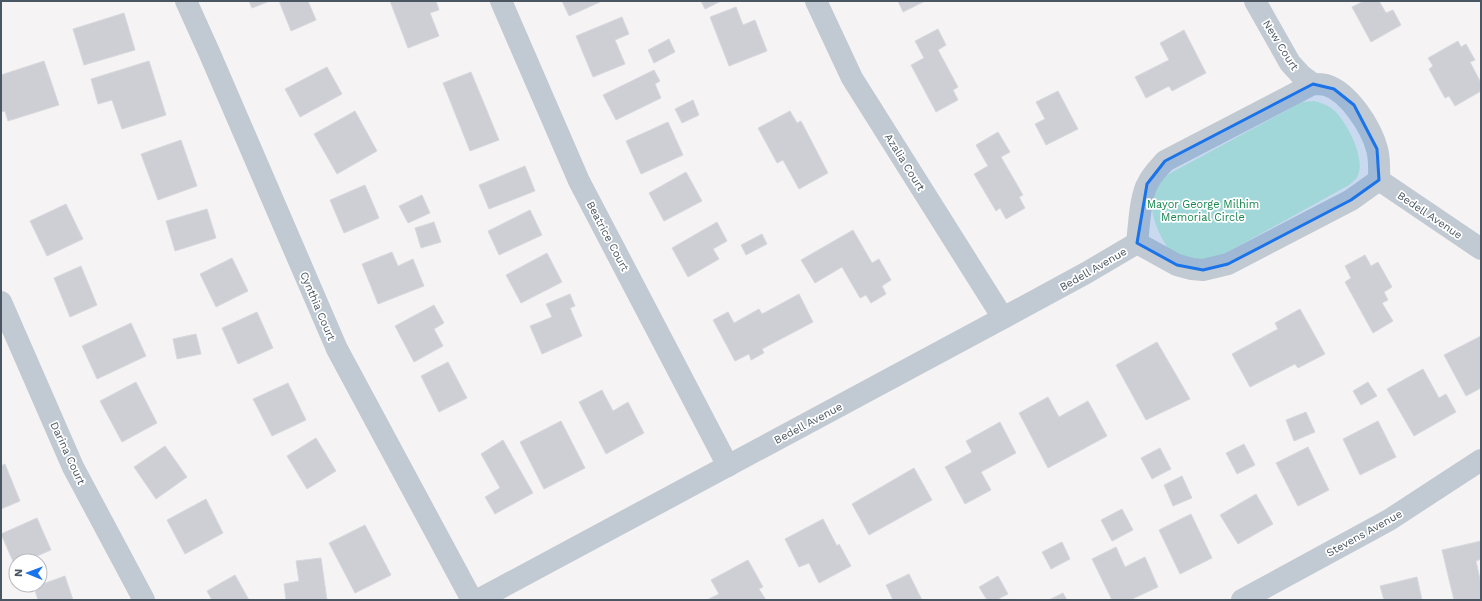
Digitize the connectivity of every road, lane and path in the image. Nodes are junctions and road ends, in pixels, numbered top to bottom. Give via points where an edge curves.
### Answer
1 (186, 1) edge
2 (501, 1) edge
3 (816, 1) edge
4 (1255, 1) edge
5 (1313, 84) junction
6 (1379, 180) junction
7 (1137, 244) junction
8 (1481, 249) edge
9 (1, 302) edge
10 (1004, 318) junction
11 (1481, 460) edge
12 (728, 466) junction
13 (144, 600) edge
14 (472, 600) edge
15 (478, 600) edge
16 (1242, 600) edge

1 - 14 street, Cynthia Court via 337,349
2 - 12 street, Beatrice Court via 579,180
3 - 10 street, Azalia Court via 852,78
4 - 5 street, New Court via 1290,63 1301,76
5 - 6 street via 1334,89 1354,105 1377,149
5 - 7 street, Bedell Avenue via 1166,161 1146,184
6 - 7 street, Bedell Avenue via 1351,200 1228,264 1203,270 1192,269 1177,265
6 - 8 street, Bedell Avenue
7 - 10 street, Bedell Avenue
9 - 13 street, Darina Court via 73,467
10 - 12 street, Bedell Avenue
11 - 16 street, Stevens Avenue via 1389,520
12 - 15 street, Bedell Avenue

